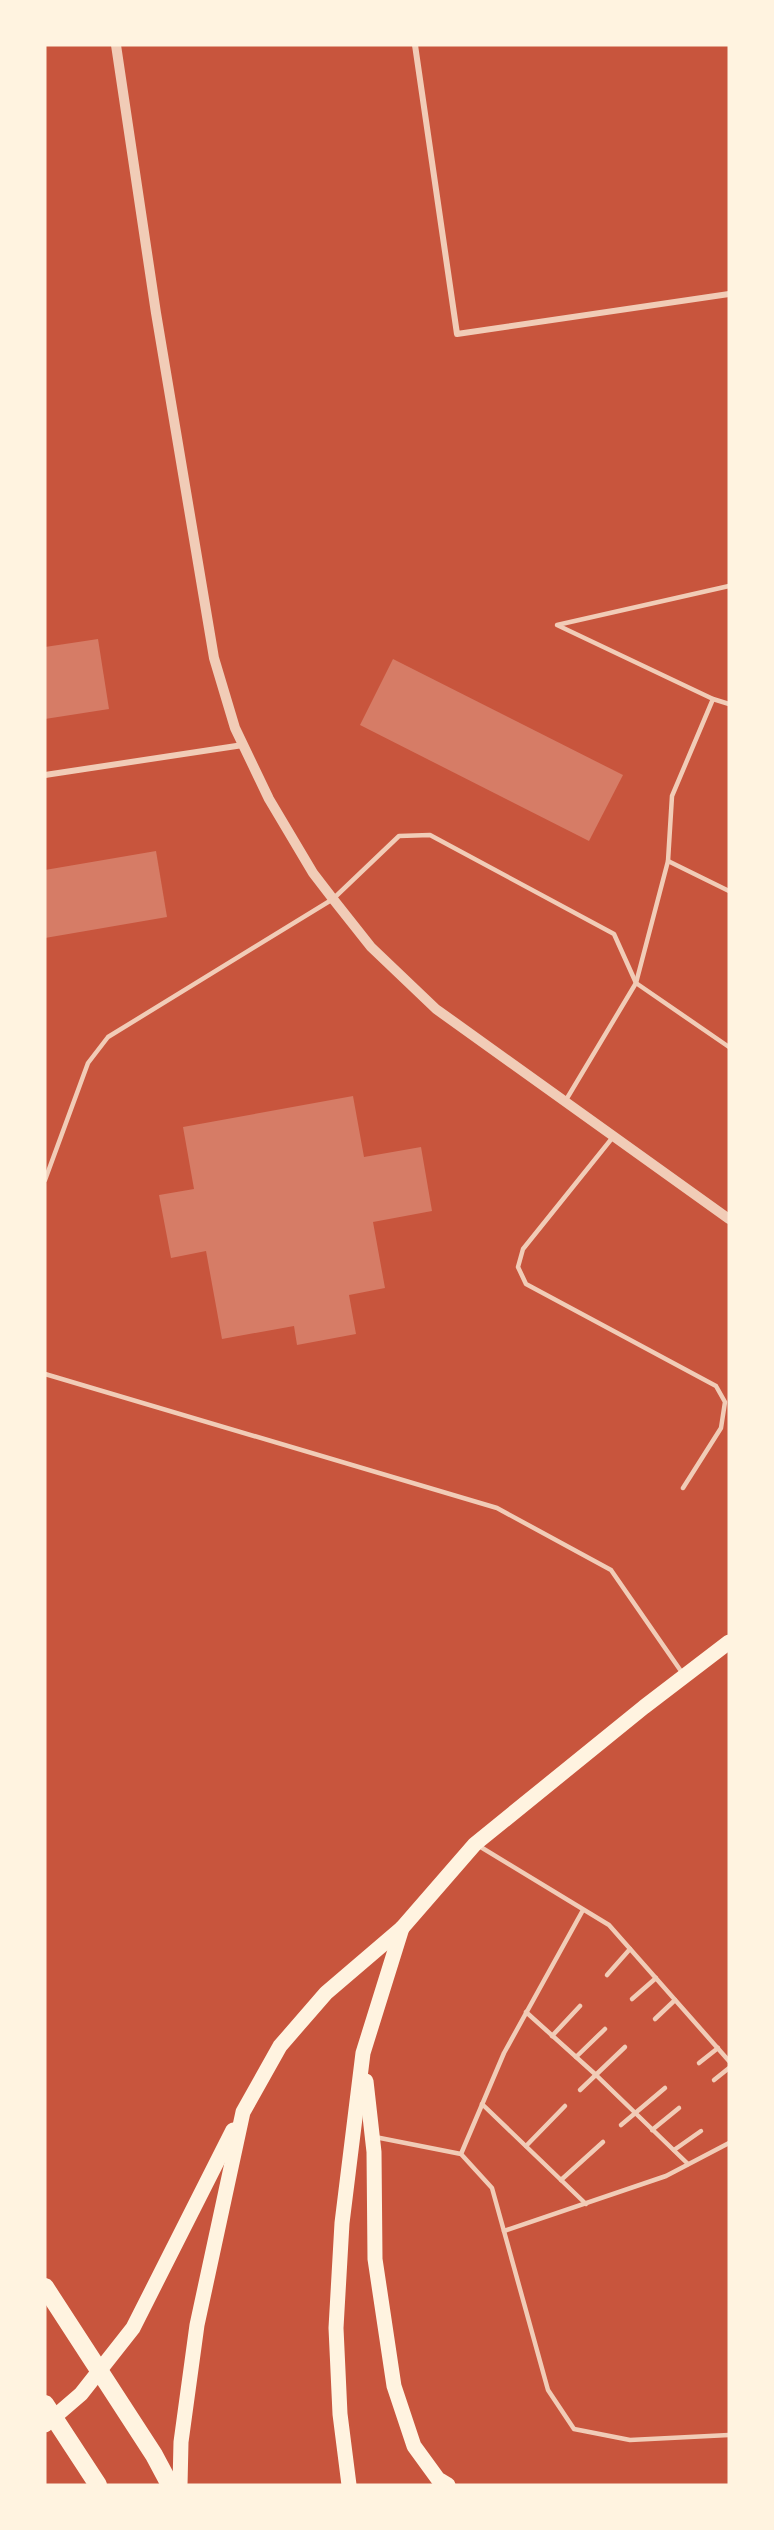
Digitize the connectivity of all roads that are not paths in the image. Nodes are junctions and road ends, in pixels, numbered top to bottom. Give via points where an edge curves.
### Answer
1 (116, 45) edge
2 (415, 45) edge
3 (729, 294) edge
4 (729, 586) edge
5 (713, 699) junction
6 (729, 704) edge
7 (243, 745) junction
8 (45, 775) edge
9 (668, 861) junction
10 (729, 891) edge
11 (333, 899) junction
12 (636, 984) junction
13 (729, 1047) edge
14 (565, 1102) junction
15 (613, 1137) junction
16 (45, 1180) edge
17 (729, 1219) edge
18 (45, 1374) edge
19 (683, 1488) dead end
20 (729, 1642) edge
21 (684, 1676) junction
22 (475, 1844) junction
23 (583, 1910) junction
24 (402, 1928) junction
25 (630, 1949) junction
26 (607, 1975) dead end
27 (656, 1978) junction
28 (632, 1999) dead end
29 (675, 2000) junction
30 (580, 2006) dead end
31 (526, 2012) junction
32 (655, 2019) dead end
33 (605, 2029) dead end
34 (552, 2036) junction
35 (625, 2047) dead end
36 (718, 2048) junction
37 (363, 2053) junction
38 (576, 2057) junction
39 (729, 2061) edge
40 (699, 2063) dead end
41 (729, 2068) edge
42 (595, 2074) junction
43 (714, 2080) dead end
44 (665, 2088) dead end
45 (580, 2090) dead end
46 (482, 2104) junction
47 (565, 2106) dead end
48 (679, 2108) dead end
49 (243, 2112) junction
50 (634, 2113) junction
51 (621, 2125) dead end
52 (652, 2130) junction
53 (701, 2131) dead end
54 (372, 2137) junction
55 (603, 2142) dead end
56 (729, 2143) edge
57 (526, 2146) junction
58 (674, 2150) junction
59 (460, 2154) junction
60 (688, 2164) junction
61 (561, 2180) junction
62 (586, 2204) junction
63 (504, 2231) junction
64 (45, 2287) edge
65 (45, 2404) edge
66 (45, 2426) edge
67 (729, 2435) edge
68 (98, 2485) edge
69 (170, 2485) edge
70 (180, 2485) edge
71 (349, 2485) edge
72 (448, 2485) edge

1 - 7 street via 214,658
2 - 3 street via 457,334
4 - 5 lane via 557,625
5 - 6 lane
5 - 9 lane via 672,796
7 - 8 street
7 - 11 street via 268,799
9 - 10 lane
9 - 12 lane
11 - 12 lane via 399,836 430,835 614,934
11 - 14 street via 371,947 436,1009
11 - 16 lane via 108,1037 88,1063
12 - 13 lane
12 - 14 lane
14 - 15 street
15 - 17 street
15 - 19 lane via 523,1249 518,1267 526,1284 717,1386 725,1402 722,1428
18 - 21 lane via 497,1508 611,1570
20 - 21 main road
21 - 22 main road
22 - 23 lane
22 - 24 main road
23 - 25 lane via 609,1925
23 - 31 lane
24 - 37 main road
24 - 49 main road via 326,1993 280,2046
25 - 26 lane
25 - 27 lane
27 - 28 lane
27 - 29 lane
29 - 32 lane
29 - 36 lane
30 - 34 lane
31 - 34 lane
31 - 46 lane
33 - 38 lane
34 - 38 lane
35 - 42 lane
36 - 39 lane
36 - 40 lane
37 - 54 main road
37 - 71 main road via 342,2223 336,2328 340,2414
38 - 42 lane
41 - 43 lane
42 - 45 lane
42 - 50 lane
44 - 50 lane
46 - 57 lane
46 - 59 lane
47 - 57 lane
48 - 52 lane
49 - 66 main road via 133,2328 81,2394
49 - 70 main road via 197,2325 181,2442
50 - 51 lane
50 - 52 lane
52 - 58 lane
53 - 58 lane
54 - 59 lane
54 - 72 main road via 375,2259 394,2386 414,2446 438,2479
55 - 61 lane
56 - 60 lane
57 - 61 lane
58 - 60 lane
59 - 63 lane via 492,2188
60 - 62 lane via 666,2176
61 - 62 lane
62 - 63 lane
63 - 67 lane via 548,2390 574,2429 630,2440
64 - 69 highway
65 - 68 highway

